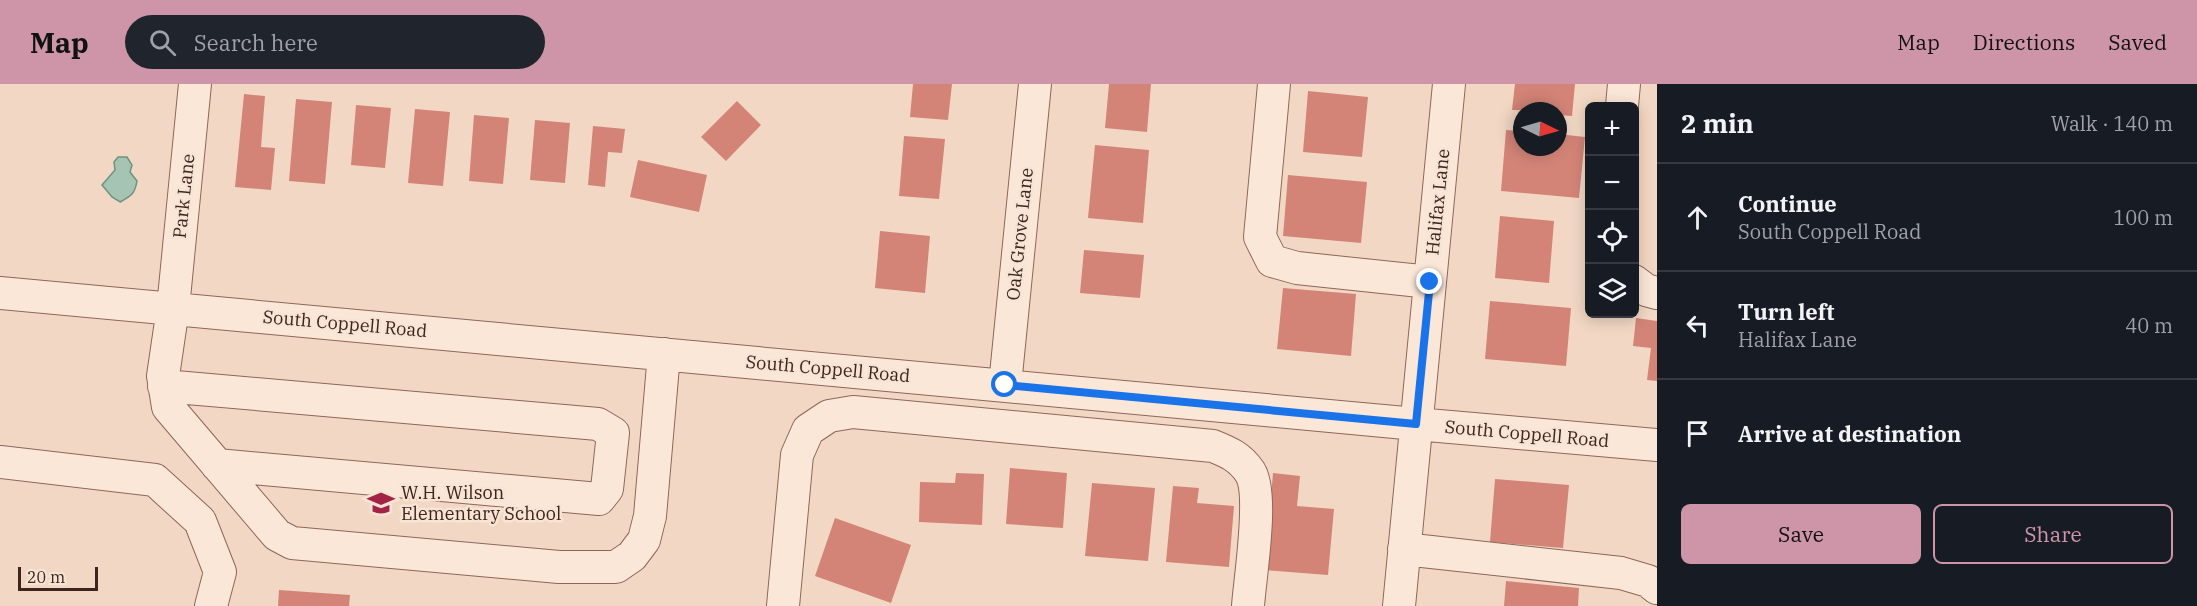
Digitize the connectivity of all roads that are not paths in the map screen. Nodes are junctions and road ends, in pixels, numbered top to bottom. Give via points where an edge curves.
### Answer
1 (195, 84) edge
2 (1035, 84) edge
3 (1274, 84) edge
4 (1449, 84) edge
5 (1624, 84) edge
6 (1622, 102) edge
7 (1430, 282) junction
8 (1639, 284) edge
9 (0, 293) edge
10 (1657, 293) edge
11 (173, 308) junction
12 (664, 354) junction
13 (1005, 385) junction
14 (164, 386) junction
15 (1416, 424) junction
16 (1657, 445) edge
17 (0, 462) edge
18 (217, 465) junction
19 (1404, 549) junction
20 (1657, 588) edge
21 (211, 606) edge
22 (783, 606) edge
23 (1248, 606) edge
24 (1398, 606) edge

1 - 11 street, Park Lane
2 - 13 street, Oak Grove Lane
3 - 7 street via 1260,237 1272,261 1297,268
4 - 7 street, Halifax Lane
5 - 6 street
7 - 15 street, Halifax Lane
8 - 10 street
9 - 11 street, South Coppell Road
11 - 12 street, South Coppell Road
11 - 14 street, Park Lane
12 - 13 street, South Coppell Road
12 - 18 street via 650,516 644,540 632,556 616,567 559,567 292,543 277,535
13 - 15 street, South Coppell Road
14 - 18 street via 168,407
14 - 18 street via 598,424 613,433 607,489 599,499
15 - 16 street, South Coppell Road
15 - 19 street, Halifax Lane
17 - 21 street via 155,480 200,521 220,572
19 - 20 street via 1621,573
19 - 24 street, Halifax Lane
22 - 23 street via 797,455 808,430 829,417 853,412 1213,446 1237,456 1251,474 1257,497

